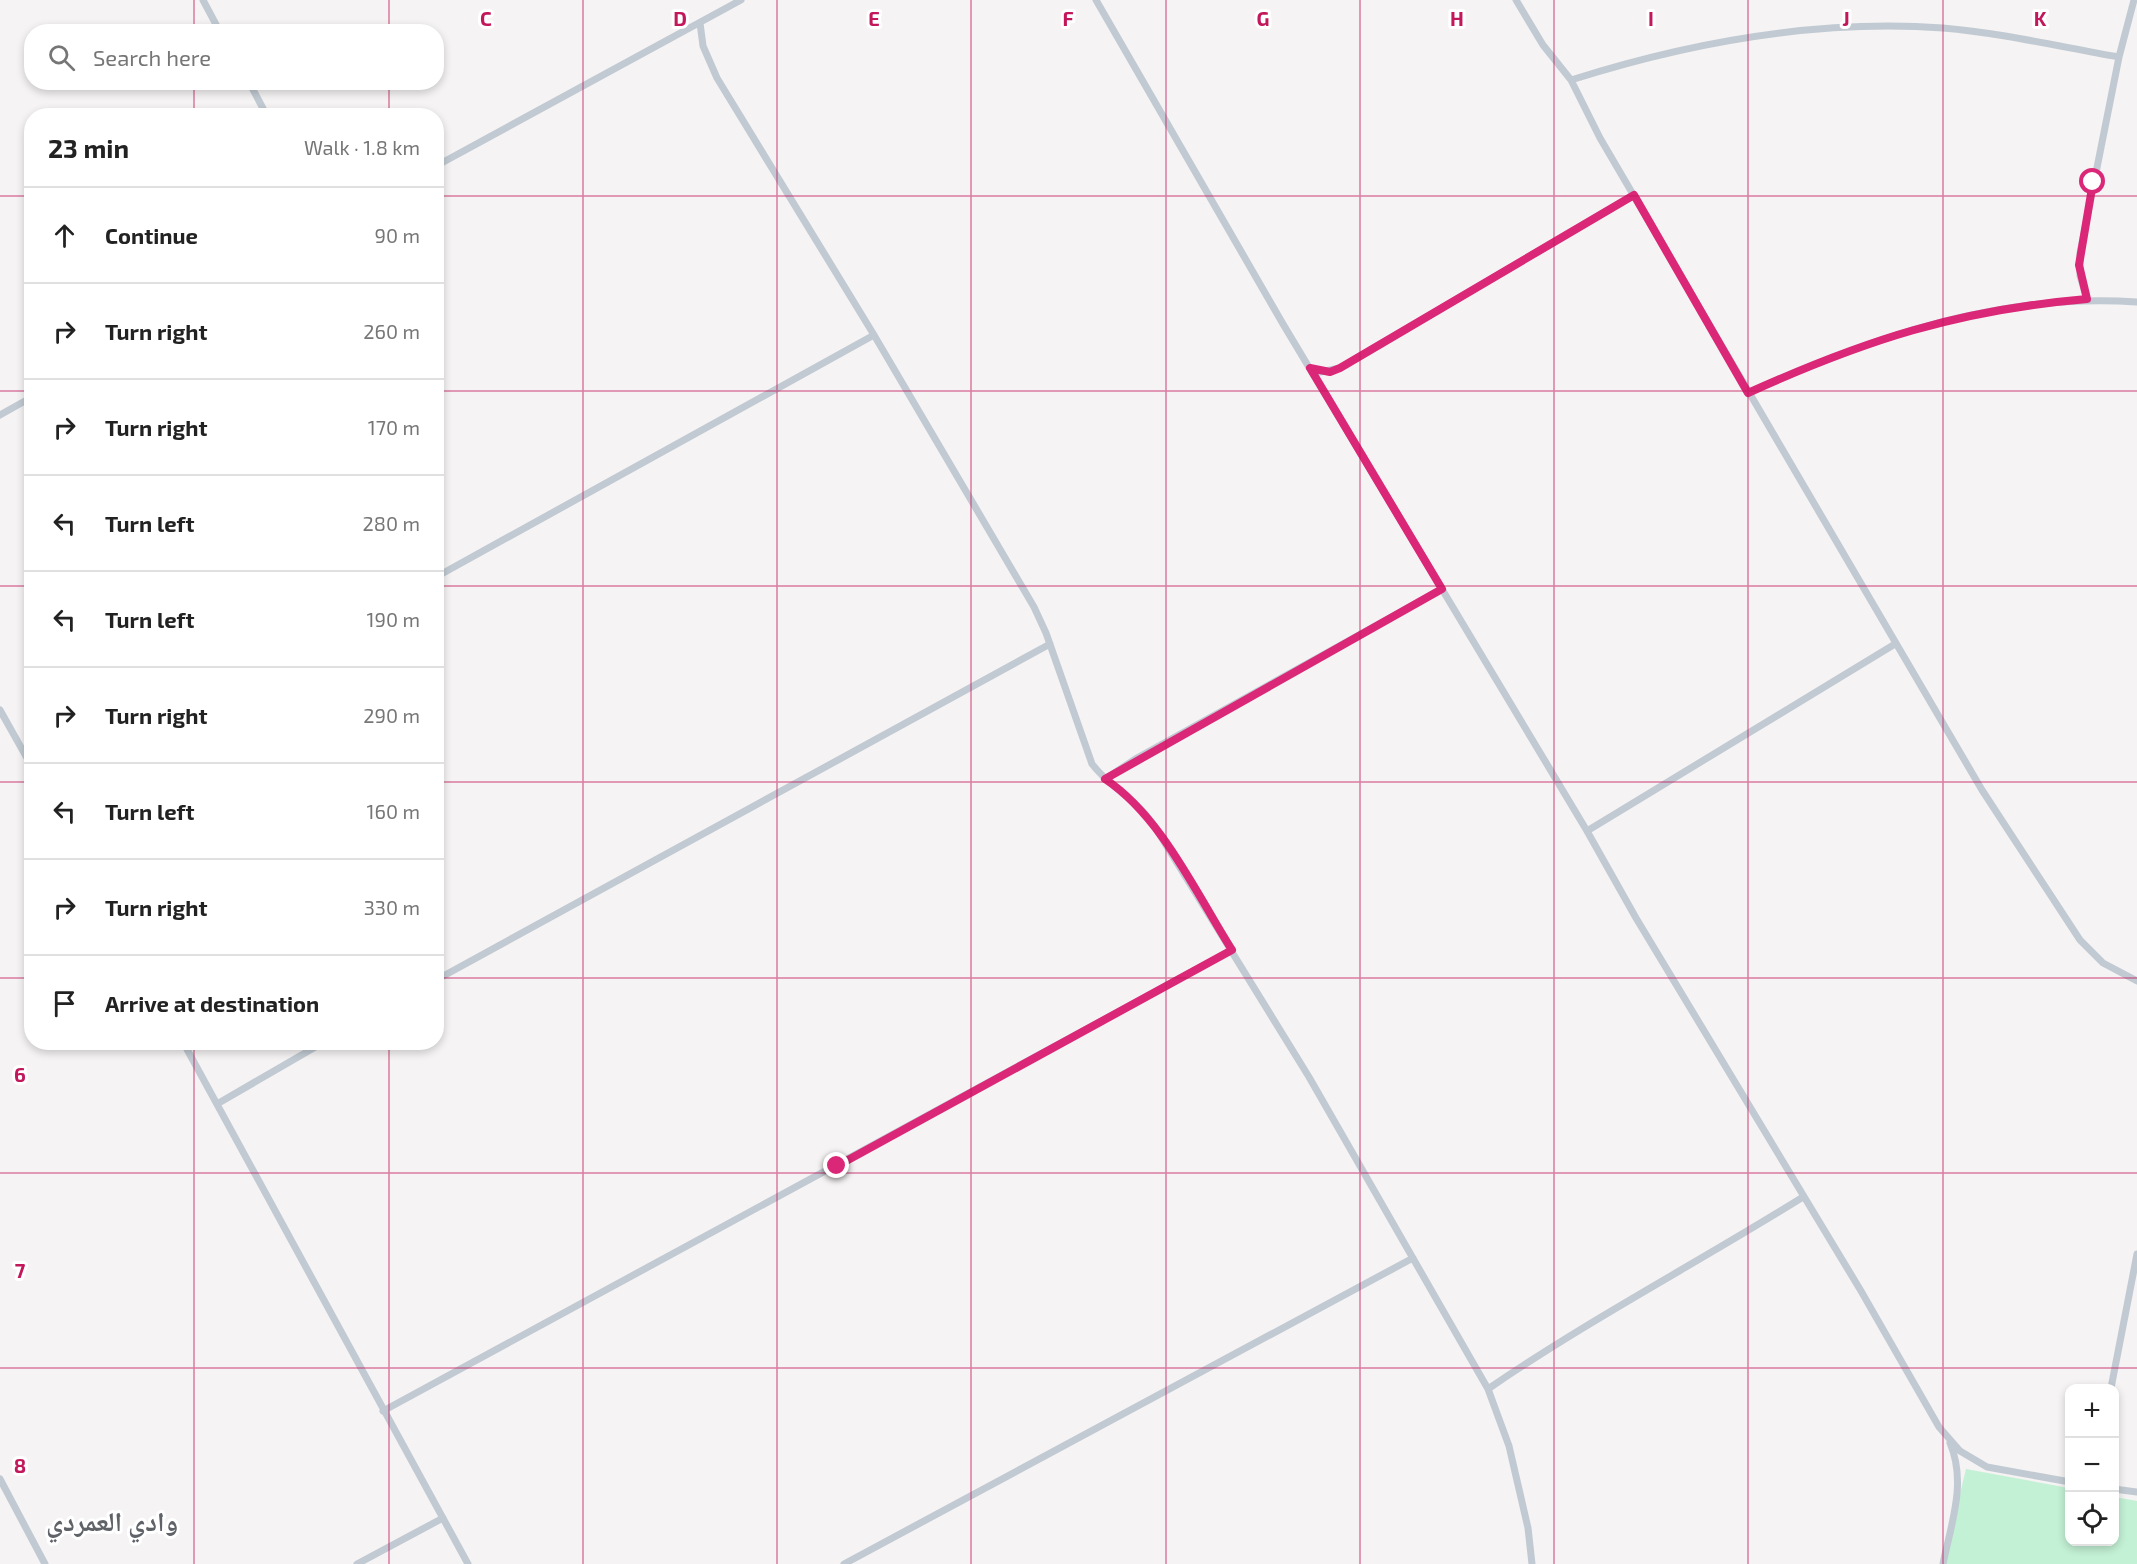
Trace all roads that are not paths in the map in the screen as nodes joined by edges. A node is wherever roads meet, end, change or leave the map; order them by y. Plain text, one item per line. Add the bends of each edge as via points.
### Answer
1 (203, 0) edge
2 (741, 0) edge
3 (1096, 0) edge
4 (1516, 0) edge
5 (2134, 0) edge
6 (700, 23) junction
7 (216, 24) edge
8 (2119, 57) junction
9 (1571, 80) junction
10 (253, 90) edge
11 (263, 108) edge
12 (444, 162) edge
13 (1634, 195) junction
14 (2087, 299) junction
15 (2137, 302) edge
16 (874, 334) junction
17 (1310, 368) junction
18 (1748, 393) junction
19 (24, 402) edge
20 (0, 415) edge
21 (444, 573) edge
22 (1442, 589) junction
23 (1050, 644) junction
24 (1895, 644) junction
25 (0, 710) edge
26 (24, 753) edge
27 (1105, 779) junction
28 (1587, 831) junction
29 (1232, 950) junction
30 (444, 976) edge
31 (2137, 981) edge
32 (187, 1050) edge
33 (310, 1050) edge
34 (217, 1104) junction
35 (1803, 1197) junction
36 (2137, 1254) edge
37 (1413, 1258) junction
38 (2112, 1384) edge
39 (1488, 1389) junction
40 (383, 1411) junction
41 (1949, 1440) junction
42 (0, 1479) edge
43 (2065, 1481) edge
44 (2119, 1490) edge
45 (2137, 1492) edge
46 (443, 1518) junction
47 (45, 1564) edge
48 (357, 1564) edge
49 (468, 1564) edge
50 (844, 1564) edge
51 (1532, 1564) edge
52 (1943, 1564) edge

1 - 7 street
2 - 6 street
3 - 17 street
4 - 9 street via 1530,27
5 - 8 street
6 - 12 street
6 - 16 street via 703,46 717,78
8 - 9 street via 1946,28 1857,27 1695,47
8 - 14 street via 2080,253 2080,276
9 - 13 street
10 - 11 street
13 - 17 street via 1340,368 1330,372
13 - 18 street
14 - 15 street
14 - 18 street via 1995,310 1905,331 1855,347
16 - 21 street
16 - 23 street via 1034,607
17 - 22 street
18 - 24 street
19 - 20 street
22 - 27 street
22 - 28 street
23 - 27 street via 1088,755
23 - 30 street
24 - 28 street
24 - 31 street via 1982,790 2080,940 2103,963
25 - 26 street
27 - 29 street via 1145,813
28 - 35 street
29 - 37 street
29 - 40 street
32 - 34 street
33 - 34 street
34 - 40 street
35 - 39 street via 1591,1322
35 - 41 street
36 - 38 street
37 - 39 street
37 - 50 street
39 - 51 street via 1509,1446
40 - 46 street
41 - 43 street via 1987,1467
41 - 52 street via 1959,1484
42 - 47 street
44 - 45 street
46 - 48 street
46 - 49 street

